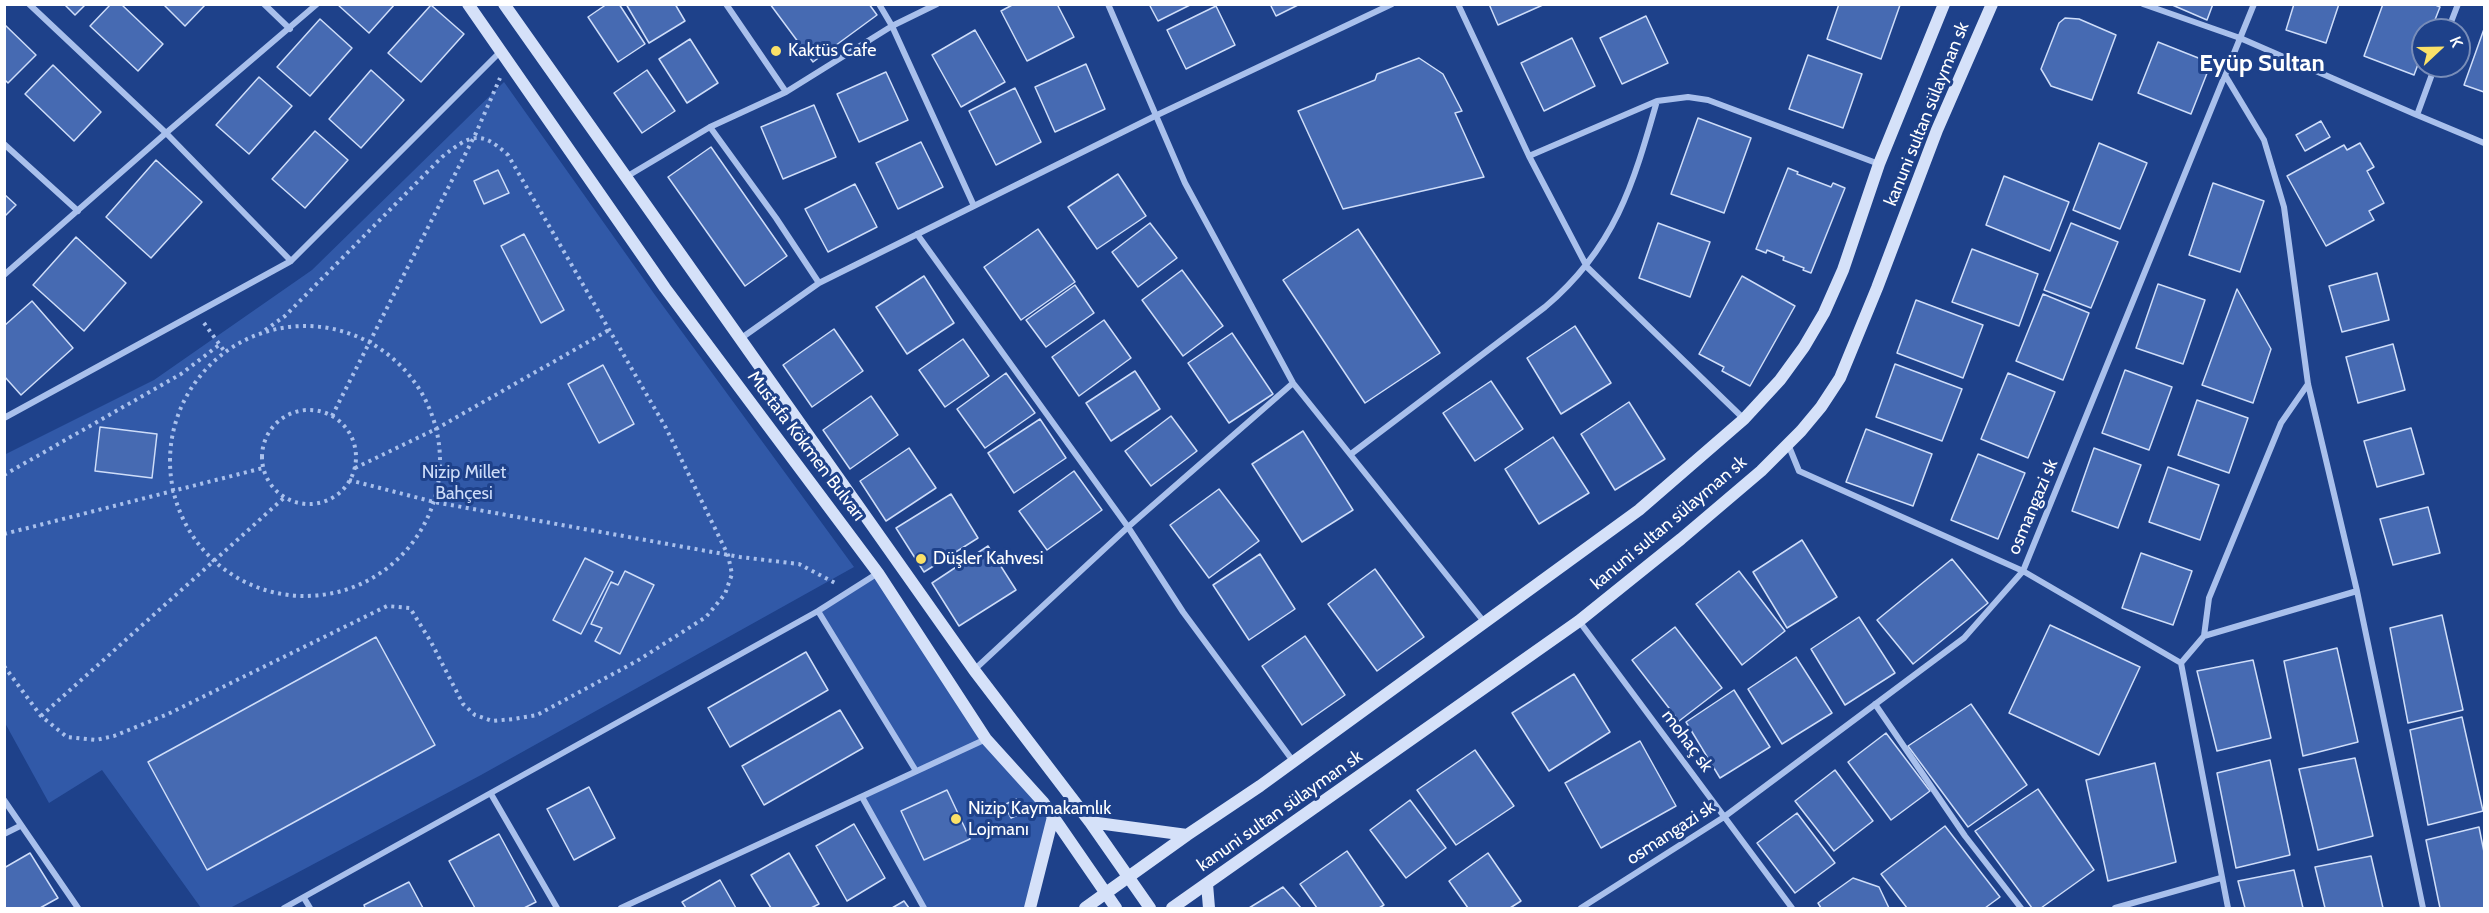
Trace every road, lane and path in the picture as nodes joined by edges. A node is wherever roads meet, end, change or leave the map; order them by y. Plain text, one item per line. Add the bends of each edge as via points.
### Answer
1 (30, 4) edge
2 (264, 4) edge
3 (317, 4) edge
4 (468, 4) edge
5 (504, 4) edge
6 (726, 4) edge
7 (879, 4) edge
8 (937, 4) edge
9 (1108, 4) edge
10 (1458, 4) edge
11 (1944, 4) edge
12 (1992, 4) edge
13 (2143, 4) edge
14 (2254, 4) edge
15 (1390, 5) edge
16 (892, 26) junction
17 (290, 30) junction
18 (2240, 38) junction
19 (505, 56) junction
20 (2225, 75) junction
21 (2431, 78) edge
22 (786, 92) junction
23 (1657, 101) junction
24 (2417, 115) junction
25 (1155, 116) junction
26 (710, 127) junction
27 (166, 133) junction
28 (473, 137) junction
29 (2484, 143) edge
30 (4, 144) edge
31 (1529, 156) junction
32 (1879, 164) junction
33 (626, 177) junction
34 (974, 206) junction
35 (78, 211) junction
36 (917, 234) junction
37 (291, 261) junction
38 (1587, 267) junction
39 (4, 275) edge
40 (819, 282) junction
41 (196, 313) junction
42 (609, 330) junction
43 (264, 332) junction
44 (740, 339) junction
45 (371, 343) junction
46 (219, 345) junction
47 (225, 352) junction
48 (1293, 383) junction
49 (2308, 384) junction
50 (332, 416) junction
51 (4, 418) edge
52 (1744, 419) junction
53 (436, 429) junction
54 (1788, 443) junction
55 (1351, 454) junction
56 (263, 468) junction
57 (354, 469) junction
58 (4, 475) edge
59 (350, 480) junction
60 (174, 492) junction
61 (285, 497) junction
62 (434, 502) junction
63 (1128, 527) junction
64 (4, 534) edge
65 (728, 555) junction
66 (215, 561) junction
67 (2023, 571) junction
68 (879, 573) junction
69 (850, 591) junction
70 (2357, 591) junction
71 (818, 611) junction
72 (1579, 621) junction
73 (1486, 623) junction
74 (2204, 636) junction
75 (2181, 663) junction
76 (4, 666) edge
77 (974, 670) junction
78 (1875, 704) junction
79 (41, 716) junction
80 (986, 739) junction
81 (1293, 761) junction
82 (916, 771) junction
83 (491, 794) junction
84 (862, 796) junction
85 (4, 800) edge
86 (1053, 817) junction
87 (1724, 817) junction
88 (1090, 822) junction
89 (20, 826) junction
90 (4, 834) edge
91 (1187, 835) junction
92 (1128, 876) junction
93 (2221, 878) junction
94 (1207, 884) junction
95 (1106, 895) junction
96 (304, 898) junction
97 (78, 909) edge
98 (284, 909) edge
99 (310, 909) edge
100 (557, 909) edge
101 (621, 909) edge
102 (924, 909) edge
103 (1030, 909) edge
104 (1084, 909) edge
105 (1116, 909) edge
106 (1150, 909) edge
107 (1172, 909) edge
108 (1209, 909) edge
109 (1581, 909) edge
110 (1792, 909) edge
111 (2021, 909) edge
112 (2115, 909) edge
113 (2228, 909) edge
114 (2423, 909) edge

1 - 27 street
2 - 17 street
3 - 17 street
4 - 19 main road, Mustafa Kökmen Bulvarı
5 - 33 main road, Mustafa Kökmen Bulvarı
6 - 22 street
7 - 16 street
8 - 16 street
9 - 25 street
10 - 31 street
11 - 32 main road
12 - 54 main road, kanuni sultan sülayman sk via 1937,130 1840,378 1821,407
13 - 18 street
14 - 18 street, osmangazi sk
15 - 25 street
16 - 22 street
16 - 34 street
17 - 27 street
18 - 20 street, osmangazi sk
18 - 24 street
19 - 28 path
19 - 37 street
19 - 68 main road, Mustafa Kökmen Bulvarı via 665,288
20 - 49 street via 2264,140 2284,207
20 - 67 street, osmangazi sk
21 - 24 street
22 - 26 street
23 - 31 street
23 - 32 street via 1688,97 1708,100
23 - 38 street via 1622,208
24 - 29 street
25 - 34 street
25 - 48 street via 1185,183
26 - 33 street
26 - 40 street
27 - 35 street
27 - 37 street
28 - 42 path via 493,141 508,155
28 - 43 path via 442,157
28 - 45 path
30 - 35 street
31 - 38 street
32 - 52 main road via 1824,313 1780,380
33 - 44 main road, Mustafa Kökmen Bulvarı
34 - 36 street
35 - 39 street
36 - 40 street
36 - 63 street
37 - 41 street
38 - 52 street
38 - 55 street via 1545,307
40 - 44 street
41 - 46 path
41 - 51 street
42 - 53 path
42 - 65 path via 666,428
43 - 45 path via 316,326 342,330
43 - 47 path
44 - 77 main road, Mustafa Kökmen Bulvarı
45 - 50 path
45 - 53 path via 407,372 422,393
46 - 47 path
46 - 58 path via 181,374
47 - 60 path via 201,375 176,420 170,472
48 - 55 street
48 - 63 street
49 - 70 street
49 - 74 street via 2281,423 2209,598
50 - 56 path via 303,410 275,423 263,444
50 - 57 path via 352,439
52 - 73 main road via 1639,510
53 - 57 path
53 - 62 path via 440,471
54 - 67 street via 1799,471
54 - 72 main road, kanuni sultan sülayman sk via 1699,524
55 - 73 street
56 - 60 path
56 - 61 path via 271,485
57 - 59 path
59 - 61 path via 332,498 321,502 302,503
59 - 62 path
60 - 64 path
60 - 66 path via 185,523
61 - 66 path
62 - 65 path
62 - 66 path via 411,545 393,564 371,580 346,590 319,596 266,591 241,580
63 - 77 street
63 - 81 street via 1183,612
65 - 69 path via 799,564
65 - 79 path via 732,574 725,594 706,617 637,661 537,715 492,722 476,715 463,704 410,609 396,605 114,736 96,740 67,737
66 - 79 path
67 - 75 street
67 - 78 street, osmangazi sk via 1964,638
68 - 69 street
68 - 80 main road, Mustafa Kökmen Bulvarı
69 - 71 street
70 - 74 street
70 - 114 street
71 - 82 street
71 - 83 street
72 - 87 street, mohaç sk
72 - 94 main road, kanuni sultan sülayman sk
73 - 81 main road
74 - 75 street
75 - 93 street
76 - 79 path
77 - 88 main road, Mustafa Kökmen Bulvarı
78 - 87 street, osmangazi sk
78 - 111 street via 1965,836
80 - 82 street
80 - 86 main road, Mustafa Kökmen Bulvarı
81 - 91 main road
82 - 84 street
83 - 96 street
83 - 100 street
84 - 101 street
84 - 102 street
85 - 89 street
86 - 95 main road, Mustafa Kökmen Bulvarı
86 - 103 main road
87 - 109 street, osmangazi sk
87 - 110 street, mohaç sk
88 - 91 main road
88 - 92 main road, Mustafa Kökmen Bulvarı
89 - 90 street
89 - 97 street
91 - 92 main road
92 - 95 main road
92 - 106 main road, Mustafa Kökmen Bulvarı
93 - 112 street
93 - 113 street
94 - 107 main road, kanuni sultan sülayman sk
94 - 108 main road
95 - 104 main road
95 - 105 main road, Mustafa Kökmen Bulvarı
96 - 98 street
96 - 99 street

